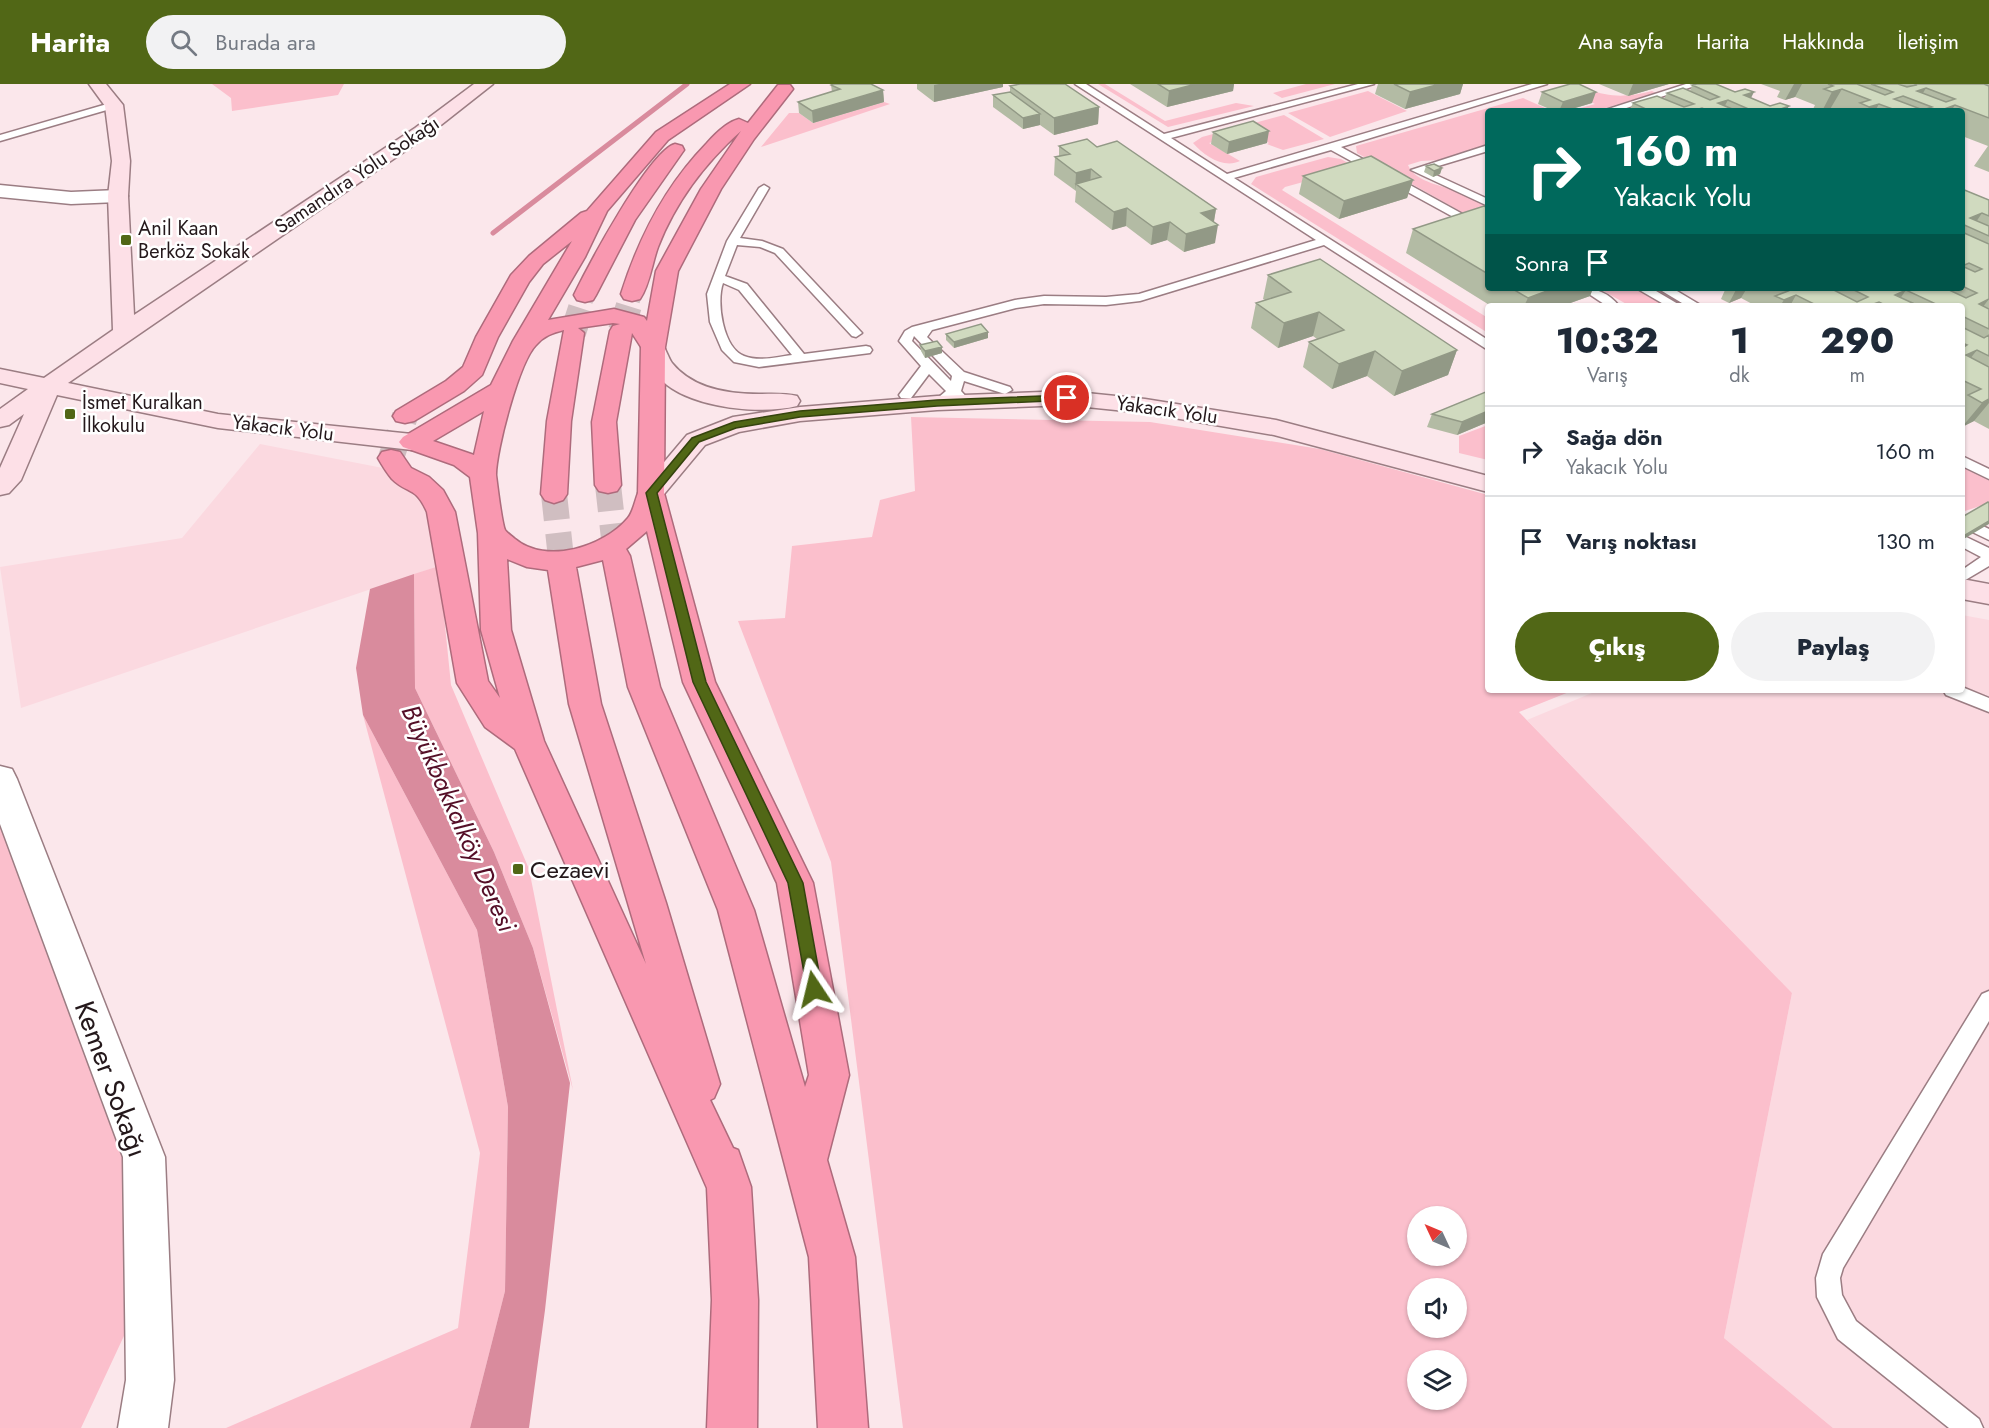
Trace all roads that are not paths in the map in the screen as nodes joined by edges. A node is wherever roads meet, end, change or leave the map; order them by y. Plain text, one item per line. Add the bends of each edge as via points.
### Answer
1 (97, 84) edge
2 (485, 84) edge
3 (742, 84) edge
4 (1080, 84) edge
5 (1369, 84) edge
6 (1542, 84) edge
7 (787, 86) edge
8 (1700, 87) edge
9 (114, 105) junction
10 (1619, 108) edge
11 (1645, 108) edge
12 (1164, 137) junction
13 (0, 138) edge
14 (1332, 146) junction
15 (1485, 149) edge
16 (1485, 159) edge
17 (1227, 177) junction
18 (764, 188) dead end
19 (0, 190) edge
20 (1485, 193) edge
21 (118, 196) junction
22 (1485, 202) edge
23 (598, 208) junction
24 (1485, 231) edge
25 (733, 241) junction
26 (1326, 241) junction
27 (719, 279) junction
28 (1592, 291) edge
29 (1648, 291) edge
30 (1668, 291) edge
31 (632, 294) tunnel mouth
32 (585, 295) tunnel mouth
33 (1611, 303) edge
34 (1670, 303) edge
35 (1690, 303) edge
36 (928, 326) junction
37 (621, 331) tunnel mouth
38 (124, 332) junction
39 (573, 333) tunnel mouth
40 (855, 333) dead end
41 (524, 343) junction
42 (1485, 344) edge
43 (653, 347) junction
44 (866, 350) dead end
45 (801, 358) junction
46 (928, 366) junction
47 (0, 376) edge
48 (50, 386) junction
49 (501, 388) junction
50 (953, 393) junction
51 (906, 395) junction
52 (405, 416) tunnel mouth
53 (0, 420) edge
54 (401, 450) junction
55 (1965, 450) edge
56 (1965, 462) edge
57 (1989, 463) edge
58 (1485, 468) edge
59 (483, 474) junction
60 (1989, 475) edge
61 (1485, 483) edge
62 (608, 485) tunnel mouth
63 (3, 489) edge
64 (651, 493) junction
65 (554, 494) tunnel mouth
66 (1965, 523) edge
67 (492, 532) junction
68 (1989, 535) edge
69 (1965, 542) edge
70 (616, 556) tunnel mouth
71 (1989, 557) edge
72 (562, 567) tunnel mouth
73 (1965, 575) edge
74 (1965, 590) edge
75 (1989, 594) edge
76 (1965, 610) edge
77 (1989, 614) edge
78 (1959, 693) edge
79 (1989, 705) edge
80 (528, 741) junction
81 (0, 779) edge
82 (1989, 1001) edge
83 (805, 1161) junction
84 (729, 1187) junction
85 (143, 1428) edge
86 (732, 1428) edge
87 (843, 1428) edge
88 (1970, 1428) edge

1 - 9 main road
2 - 38 main road, Samandıra Yolu Sokağı via 421,132
3 - 23 highway via 662,136
3 - 32 highway via 673,152 626,217
4 - 12 lane
5 - 12 lane
6 - 14 lane
7 - 31 highway via 724,135 689,174 664,210 641,260
7 - 43 highway via 711,189 667,270
8 - 10 lane
8 - 11 lane
9 - 13 lane
9 - 21 main road via 121,160
12 - 17 lane
14 - 17 lane
14 - 24 lane
15 - 22 lane via 1416,170
16 - 20 lane via 1449,173
17 - 26 lane
18 - 25 lane
19 - 21 street via 72,198
21 - 38 main road
23 - 41 highway
23 - 52 highway via 536,260 519,280 487,337 474,370
25 - 27 lane
25 - 40 lane via 762,244 779,251
26 - 36 lane via 1133,299 1031,301
26 - 42 lane
27 - 45 lane via 743,287
27 - 45 lane via 713,294 716,322 731,354 752,363
28 - 33 lane
29 - 34 lane
30 - 35 lane
36 - 46 lane via 909,334 905,340
36 - 50 lane via 920,337
37 - 62 highway via 604,422
38 - 48 main road, Samandıra Yolu Sokağı
39 - 65 highway via 559,421
41 - 43 highway via 540,328 614,316 636,322
41 - 49 highway
43 - 51 main road, Yakacık Yolu via 663,367 682,385 711,397 778,401
43 - 64 highway
44 - 45 lane
46 - 50 lane
46 - 51 lane
47 - 48 main road, Yakacık Yolu
48 - 53 main road, Samandıra Yolu Sokağı
48 - 54 main road, Yakacık Yolu via 218,420
48 - 63 main road
49 - 54 highway
49 - 59 highway
50 - 51 main road, Yakacık Yolu
50 - 58 main road, Yakacık Yolu via 1120,390 1197,399
50 - 61 main road, Yakacık Yolu via 1067,398 1174,410 1276,428
50 - 64 main road, Yakacık Yolu via 734,425 696,440
54 - 59 highway via 463,459
54 - 80 highway via 402,474 434,496 441,512 473,683 496,718
55 - 57 lane
56 - 60 lane
59 - 67 highway
64 - 67 highway via 641,521 627,537 586,556 544,561 513,551
64 - 83 highway via 699,682 795,883 829,1075
66 - 68 lane
67 - 80 highway via 496,630
69 - 71 lane
70 - 83 highway via 644,687 736,910
71 - 73 lane
72 - 84 highway via 585,704 648,903
74 - 75 main road
76 - 77 main road
78 - 79 lane
80 - 84 highway
81 - 85 street, Kemer Sokağı via 144,1157 150,1380
82 - 88 lane via 1832,1263 1828,1278 1830,1297 1847,1330
83 - 87 highway via 832,1257
84 - 86 highway via 735,1300

